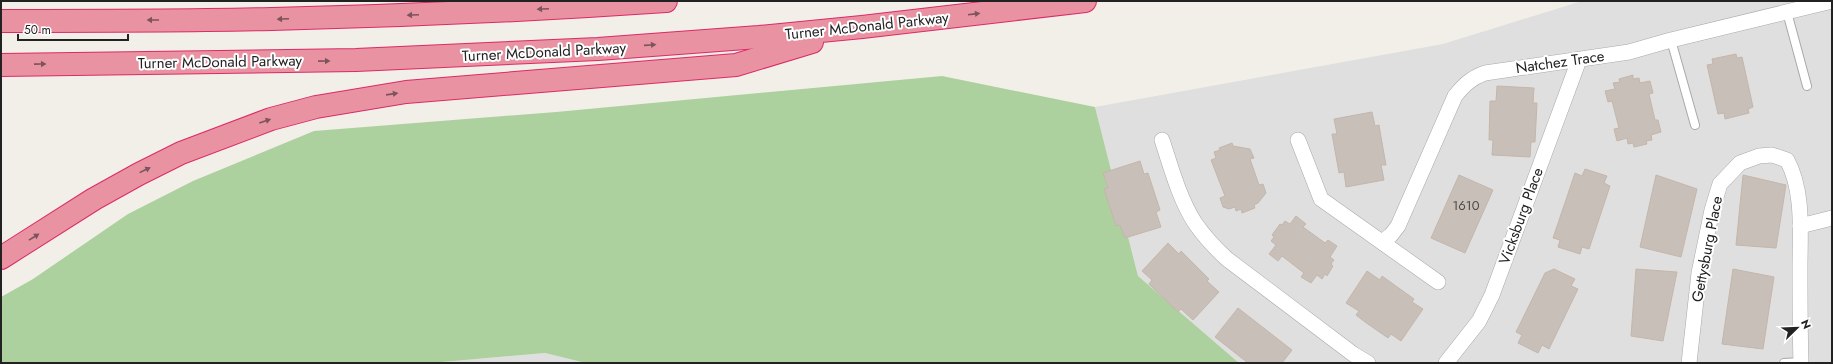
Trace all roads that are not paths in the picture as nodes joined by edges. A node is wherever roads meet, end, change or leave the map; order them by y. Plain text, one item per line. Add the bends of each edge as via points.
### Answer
1 (666, 1) edge
2 (1085, 1) edge
3 (1832, 1) edge
4 (1787, 12) junction
5 (1, 21) edge
6 (862, 27) junction
7 (1671, 40) junction
8 (1579, 60) junction
9 (1, 65) edge
10 (1807, 86) dead end
11 (1695, 125) dead end
12 (1162, 140) dead end
13 (1298, 140) dead end
14 (1832, 218) edge
15 (1800, 226) junction
16 (1382, 242) junction
17 (1, 258) edge
18 (1438, 282) dead end
19 (1801, 362) edge
20 (1368, 363) edge
21 (1446, 363) edge
22 (1689, 363) edge
23 (1784, 363) edge

1 -> 5 highway via 444,14 262,20
6 -> 2 highway, Turner McDonald Parkway
3 - 4 street, Natchez Trace
4 - 7 street, Natchez Trace
4 - 10 lane
9 -> 6 highway, Turner McDonald Parkway via 439,57 679,43
17 -> 6 highway via 138,174 181,153 271,119 336,103 406,92 736,65
7 - 8 street, Natchez Trace via 1629,52
7 - 11 lane
8 - 16 street, Natchez Trace via 1485,73 1465,83 1455,96 1398,226 1392,235
8 - 21 street, Vicksburg Place via 1492,295 1478,320
12 - 20 street via 1184,204 1208,241 1227,259
13 - 16 street via 1321,199
14 - 15 street
15 - 19 street, Gettysburg Place
15 - 22 street, Gettysburg Place via 1794,172 1787,160 1772,155 1759,156 1740,164 1720,184 1699,273
16 - 18 street
19 - 23 lane

